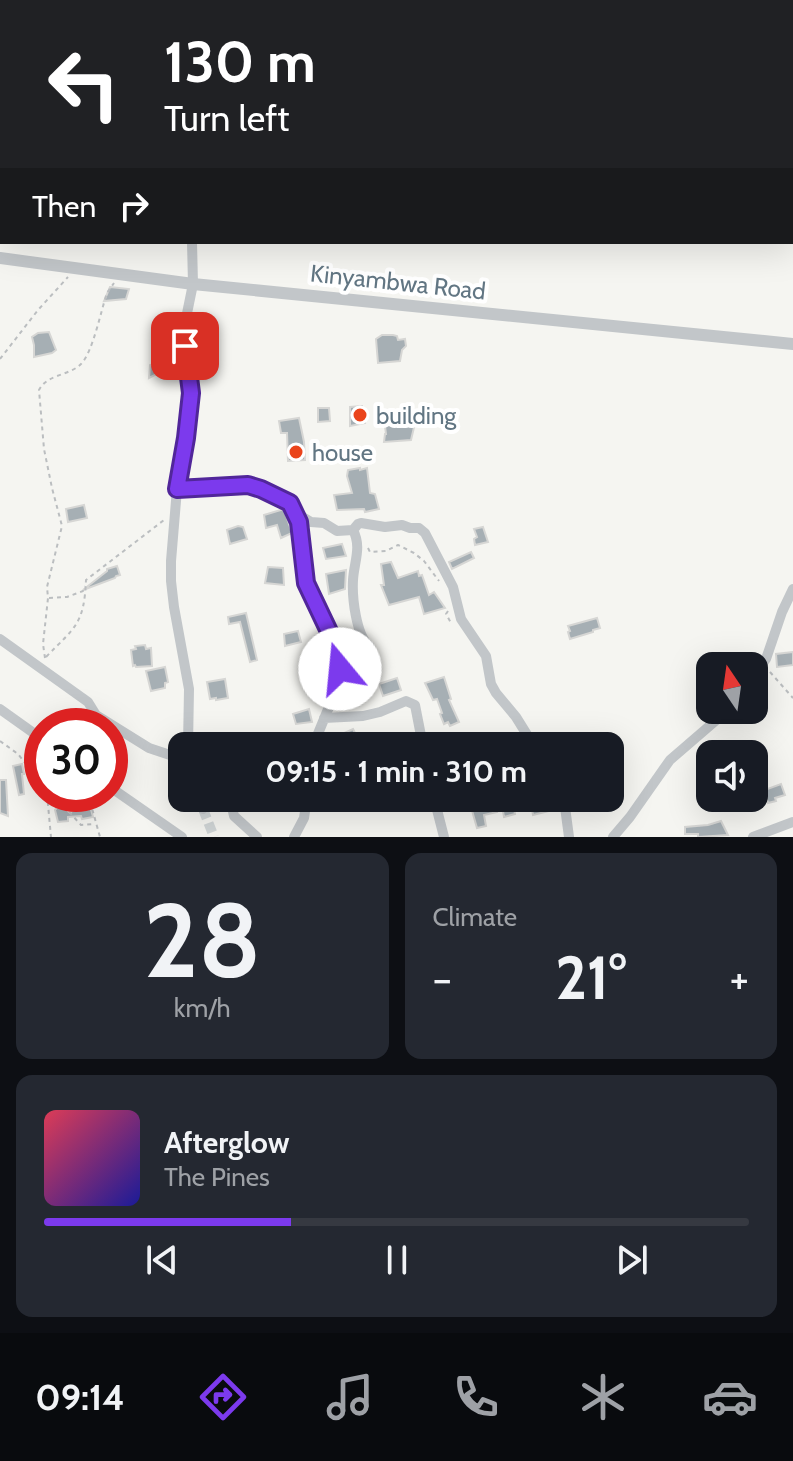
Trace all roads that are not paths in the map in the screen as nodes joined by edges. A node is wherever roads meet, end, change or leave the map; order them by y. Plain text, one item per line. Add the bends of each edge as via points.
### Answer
1 (192, 244) edge
2 (0, 258) edge
3 (193, 284) junction
4 (793, 344) edge
5 (177, 489) junction
6 (296, 513) junction
7 (356, 534) junction
8 (793, 589) edge
9 (0, 639) edge
10 (767, 652) edge
11 (340, 664) junction
12 (0, 709) edge
13 (324, 718) junction
14 (712, 724) edge
15 (24, 726) edge
16 (188, 732) edge
17 (318, 732) edge
18 (420, 732) edge
19 (525, 732) edge
20 (168, 754) edge
21 (128, 800) edge
22 (233, 812) edge
23 (305, 812) edge
24 (438, 812) edge
25 (565, 812) edge
26 (793, 822) edge
27 (182, 837) edge
28 (257, 837) edge
29 (294, 837) edge
30 (444, 837) edge
31 (569, 837) edge
32 (613, 837) edge
33 (753, 837) edge

1 - 3 street
2 - 3 street, Kinyambwa Road
3 - 4 street, Kinyambwa Road
3 - 5 street via 184,328 191,393
5 - 6 street via 248,485 290,503
5 - 16 street via 171,581 189,689
6 - 7 street
6 - 11 street via 306,583
7 - 11 street via 354,600 362,640 369,646 349,648
7 - 19 street via 361,523 402,525 425,533 453,587 464,624 486,656 491,684
8 - 10 street
9 - 20 street via 88,702 96,715
11 - 13 street
12 - 15 street
13 - 17 street
13 - 18 street via 363,716 406,701 415,705
14 - 32 street via 670,760
21 - 27 street
22 - 28 street
23 - 29 street
24 - 30 street
25 - 31 street
26 - 33 street

